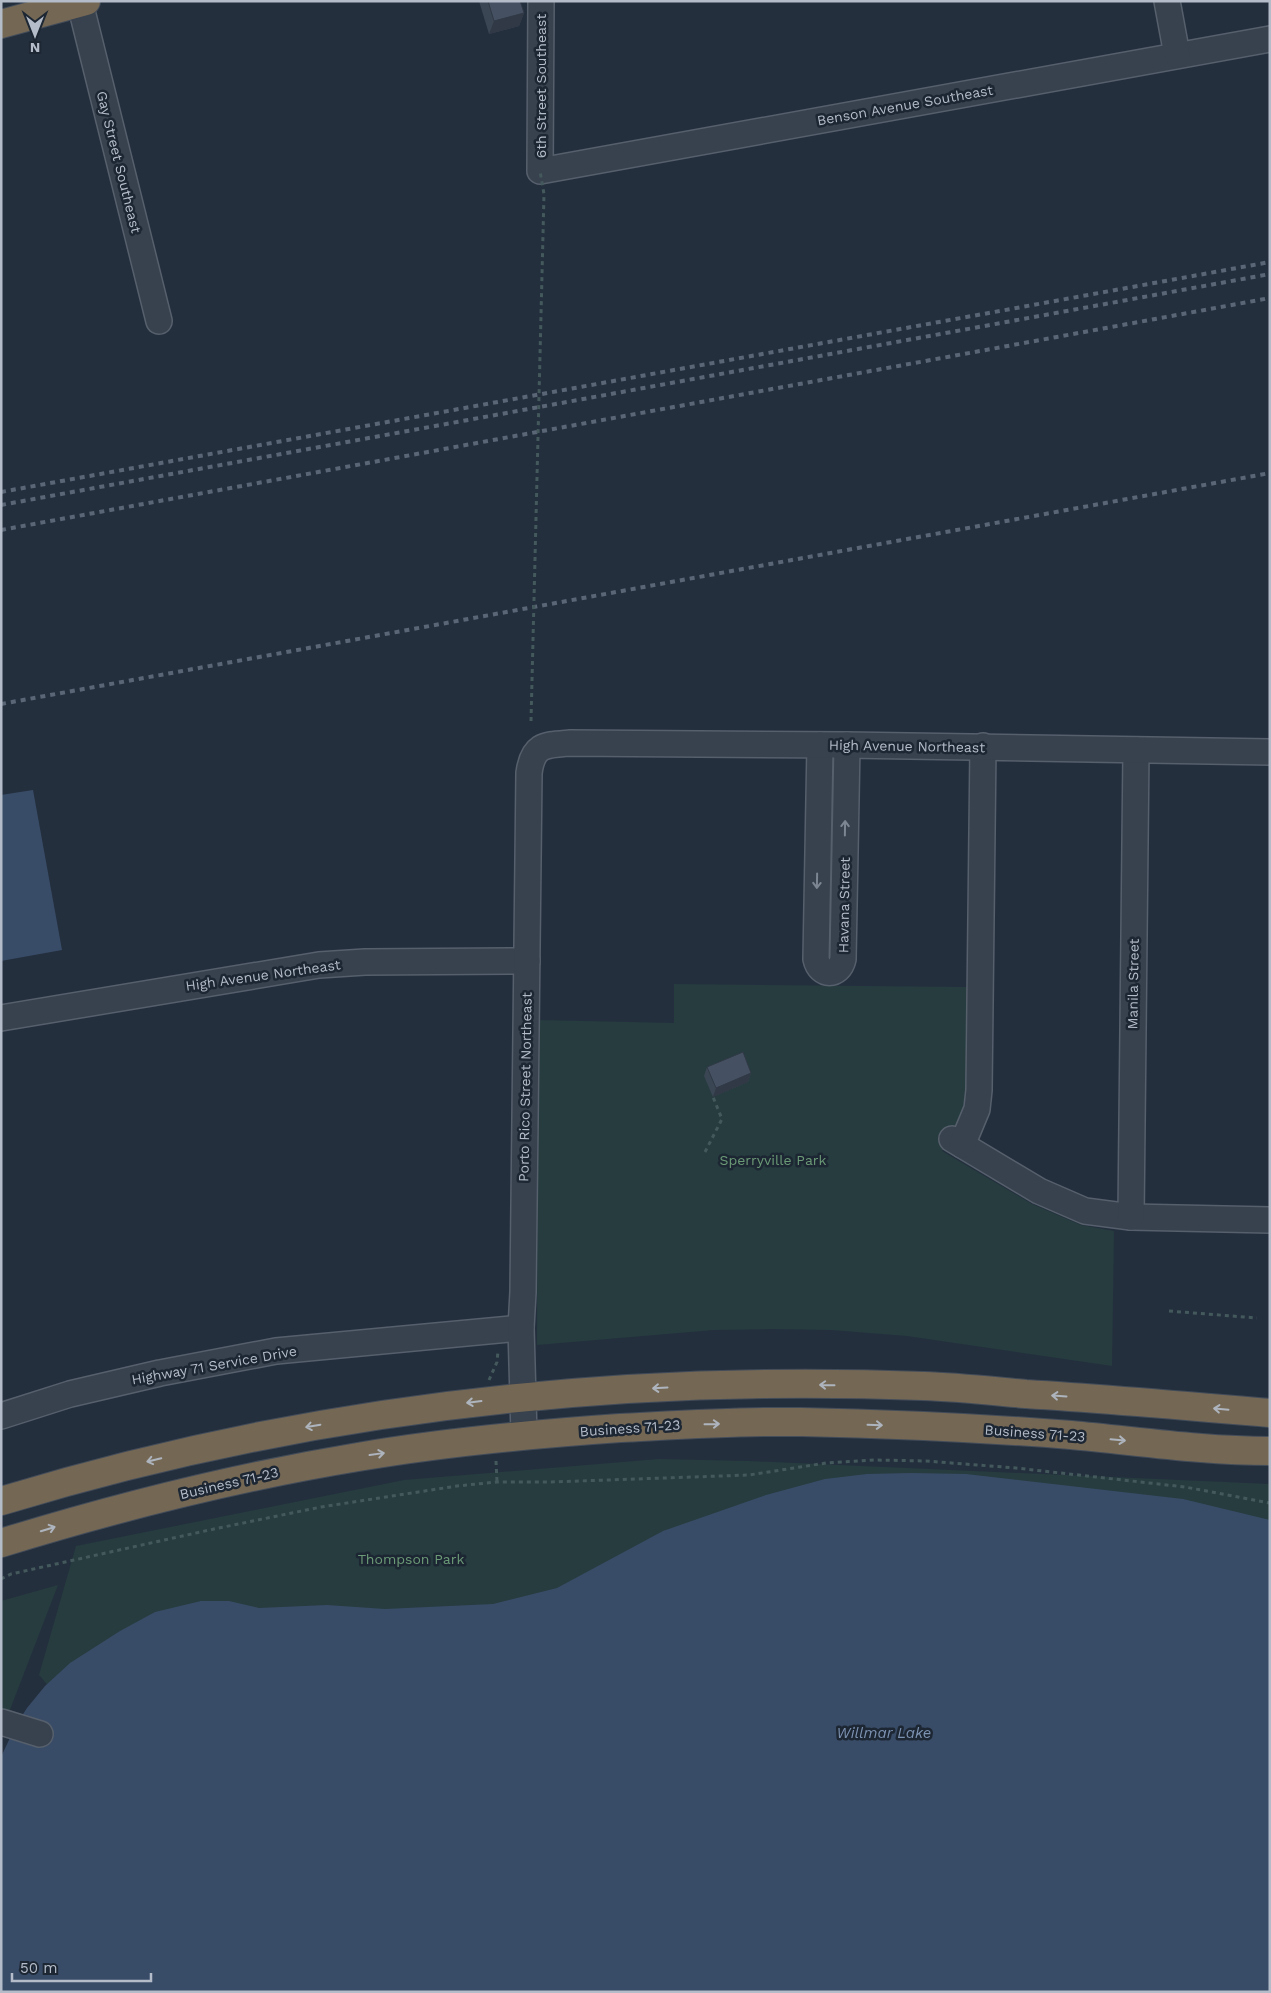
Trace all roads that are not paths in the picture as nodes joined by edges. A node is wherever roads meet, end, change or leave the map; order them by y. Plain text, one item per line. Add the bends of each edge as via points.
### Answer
1 (541, 1) edge
2 (1167, 1) edge
3 (83, 2) edge
4 (1, 24) edge
5 (1270, 39) edge
6 (1177, 55) junction
7 (540, 171) joint
8 (159, 322) dead end
9 (846, 744) junction
10 (545, 745) joint
11 (820, 745) junction
12 (983, 746) junction
13 (1136, 750) junction
14 (1270, 752) edge
15 (527, 961) junction
16 (1, 1018) edge
17 (1131, 1217) junction
18 (1270, 1220) edge
19 (521, 1328) junction
20 (522, 1396) junction
21 (1270, 1413) edge
22 (1, 1416) edge
23 (524, 1435) junction
24 (1270, 1451) edge
25 (1, 1501) edge
26 (1, 1543) edge
27 (1, 1722) edge
28 (40, 1734) dead end

1 - 7 street, 6th Street Southeast
2 - 6 street
3 - 4 highway
3 - 8 street, Gay Street Southeast
5 - 6 street, Benson Avenue Southeast
6 - 7 street, Benson Avenue Southeast
9 - 11 street, High Avenue Northeast
11 -> 9 street, Havana Street via 816,959 817,966 828,973 841,967 843,959
9 - 12 street, High Avenue Northeast
10 - 11 street, High Avenue Northeast
10 - 15 street, Porto Rico Street Northeast via 532,758 529,773
12 - 13 street, High Avenue Northeast
12 - 17 street via 979,1090 977,1110 957,1142 1064,1203 1097,1213
13 - 14 street, High Avenue Northeast
13 - 17 street, Manila Street
15 - 16 street, High Avenue Northeast via 319,964
15 - 19 street, Porto Rico Street Northeast
17 - 18 street
19 - 20 street, Porto Rico Street Northeast
19 - 22 street, Highway 71 Service Drive via 276,1351 70,1394
21 -> 20 highway via 914,1386 703,1386
20 - 23 street, Porto Rico Street Northeast
20 -> 25 highway via 402,1411 215,1445 69,1480
23 -> 24 highway, Business 71-23 via 688,1424 798,1422 1069,1435
26 -> 23 highway, Business 71-23 via 79,1519 287,1470 370,1455
27 - 28 street

